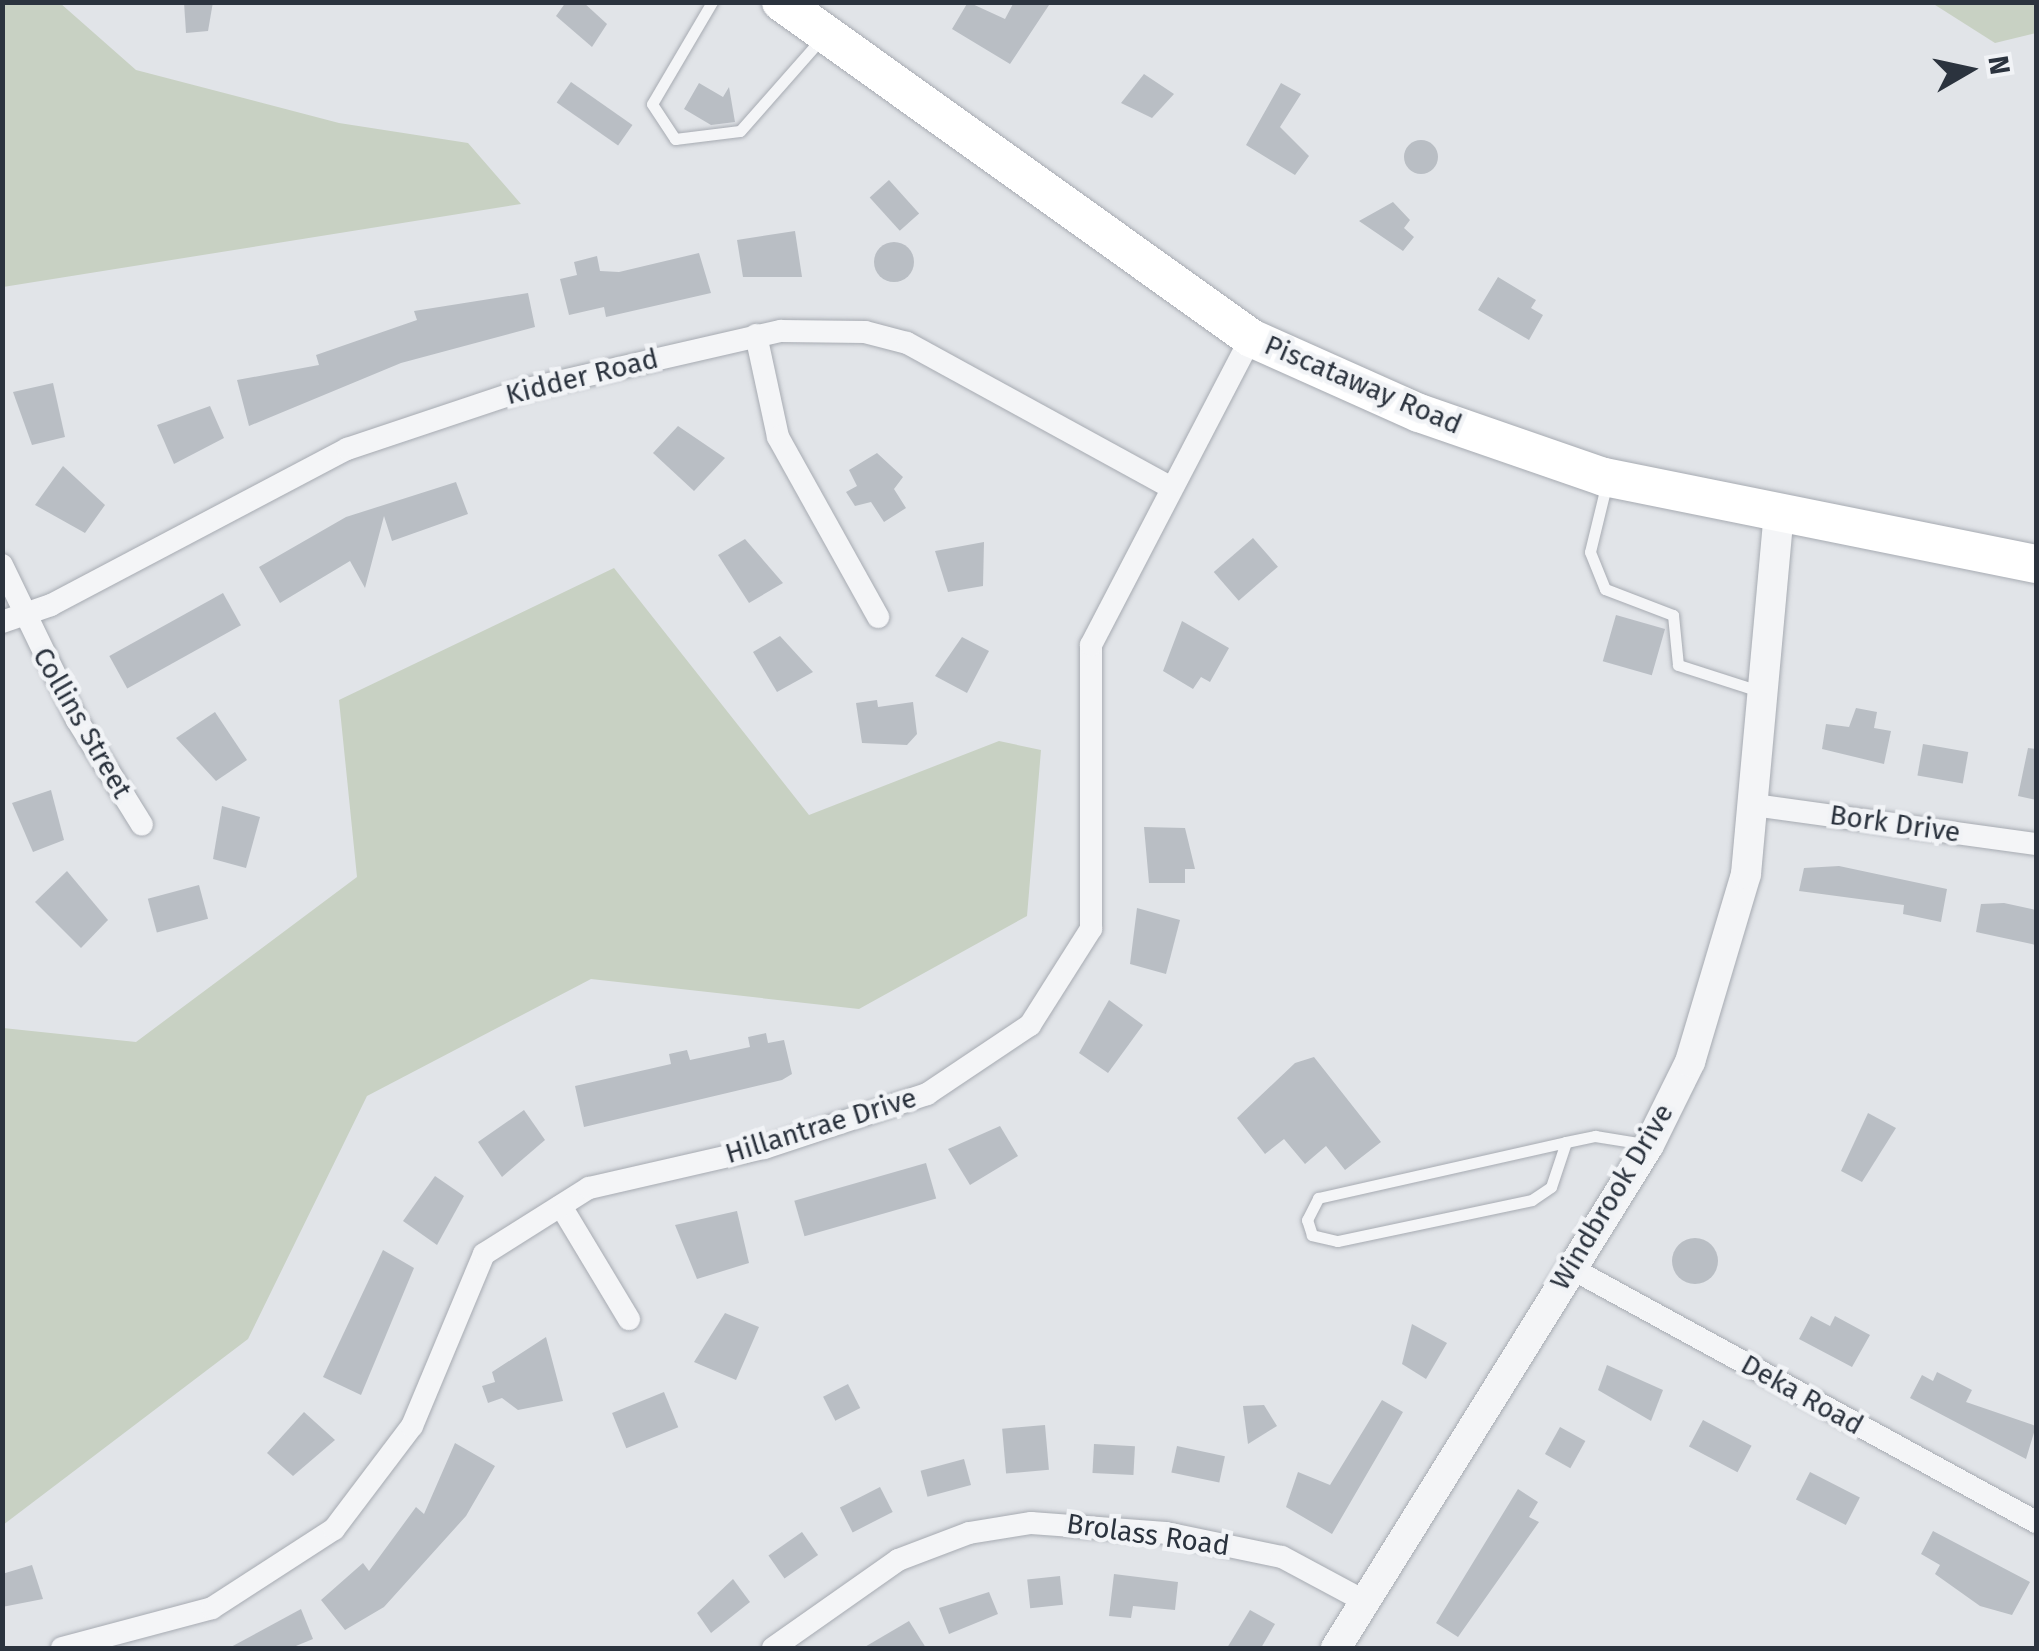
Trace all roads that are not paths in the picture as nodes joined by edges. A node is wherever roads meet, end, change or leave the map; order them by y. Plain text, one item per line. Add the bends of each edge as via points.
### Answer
1 (712, 2) edge
2 (781, 2) edge
3 (828, 33) junction
4 (756, 335) junction
5 (1251, 338) junction
6 (1608, 478) junction
7 (1170, 487) junction
8 (1778, 518) junction
9 (2, 564) edge
10 (2036, 564) edge
11 (878, 617) dead end
12 (12, 619) edge
13 (1756, 690) junction
14 (1754, 804) junction
15 (142, 824) dead end
16 (2036, 844) edge
17 (1566, 1142) junction
18 (1649, 1145) junction
19 (561, 1206) junction
20 (1569, 1267) junction
21 (629, 1320) dead end
22 (2036, 1522) edge
23 (1364, 1601) junction
24 (62, 1648) edge
25 (773, 1648) edge
26 (1336, 1648) edge

1 - 3 lane via 652,104 675,139 740,131
2 - 3 main road, Piscataway Road
3 - 5 main road, Piscataway Road
4 - 7 street, Kidder Road via 832,329 907,343
4 - 11 street via 778,437
4 - 12 street, Kidder Road via 550,383 347,449
5 - 6 main road, Piscataway Road via 1418,413
5 - 7 street, Hillantrae Drive
6 - 8 main road, Piscataway Road
6 - 13 lane via 1590,552 1604,590 1673,615 1678,665
7 - 19 street, Hillantrae Drive via 1091,645 1091,929 1030,1025 927,1094 764,1148 590,1188
8 - 10 main road, Piscataway Road
8 - 13 street, Windbrook Drive
9 - 12 street, Collins Street
12 - 15 street, Collins Street
13 - 14 street, Windbrook Drive
14 - 16 street, Bork Drive
14 - 18 street, Windbrook Drive via 1728,954
17 - 17 lane via 1318,1198 1307,1220 1312,1235 1337,1241 1532,1200 1550,1187
17 - 18 lane via 1595,1136
18 - 20 street, Windbrook Drive
19 - 21 street
19 - 24 street, Hillantrae Drive via 484,1254 412,1426 334,1528 212,1608
20 - 22 street, Deka Road
20 - 23 street, Windbrook Drive
23 - 25 street, Brolass Road via 1282,1557 1166,1532 1031,1524 968,1533 898,1560
23 - 26 street, Windbrook Drive

